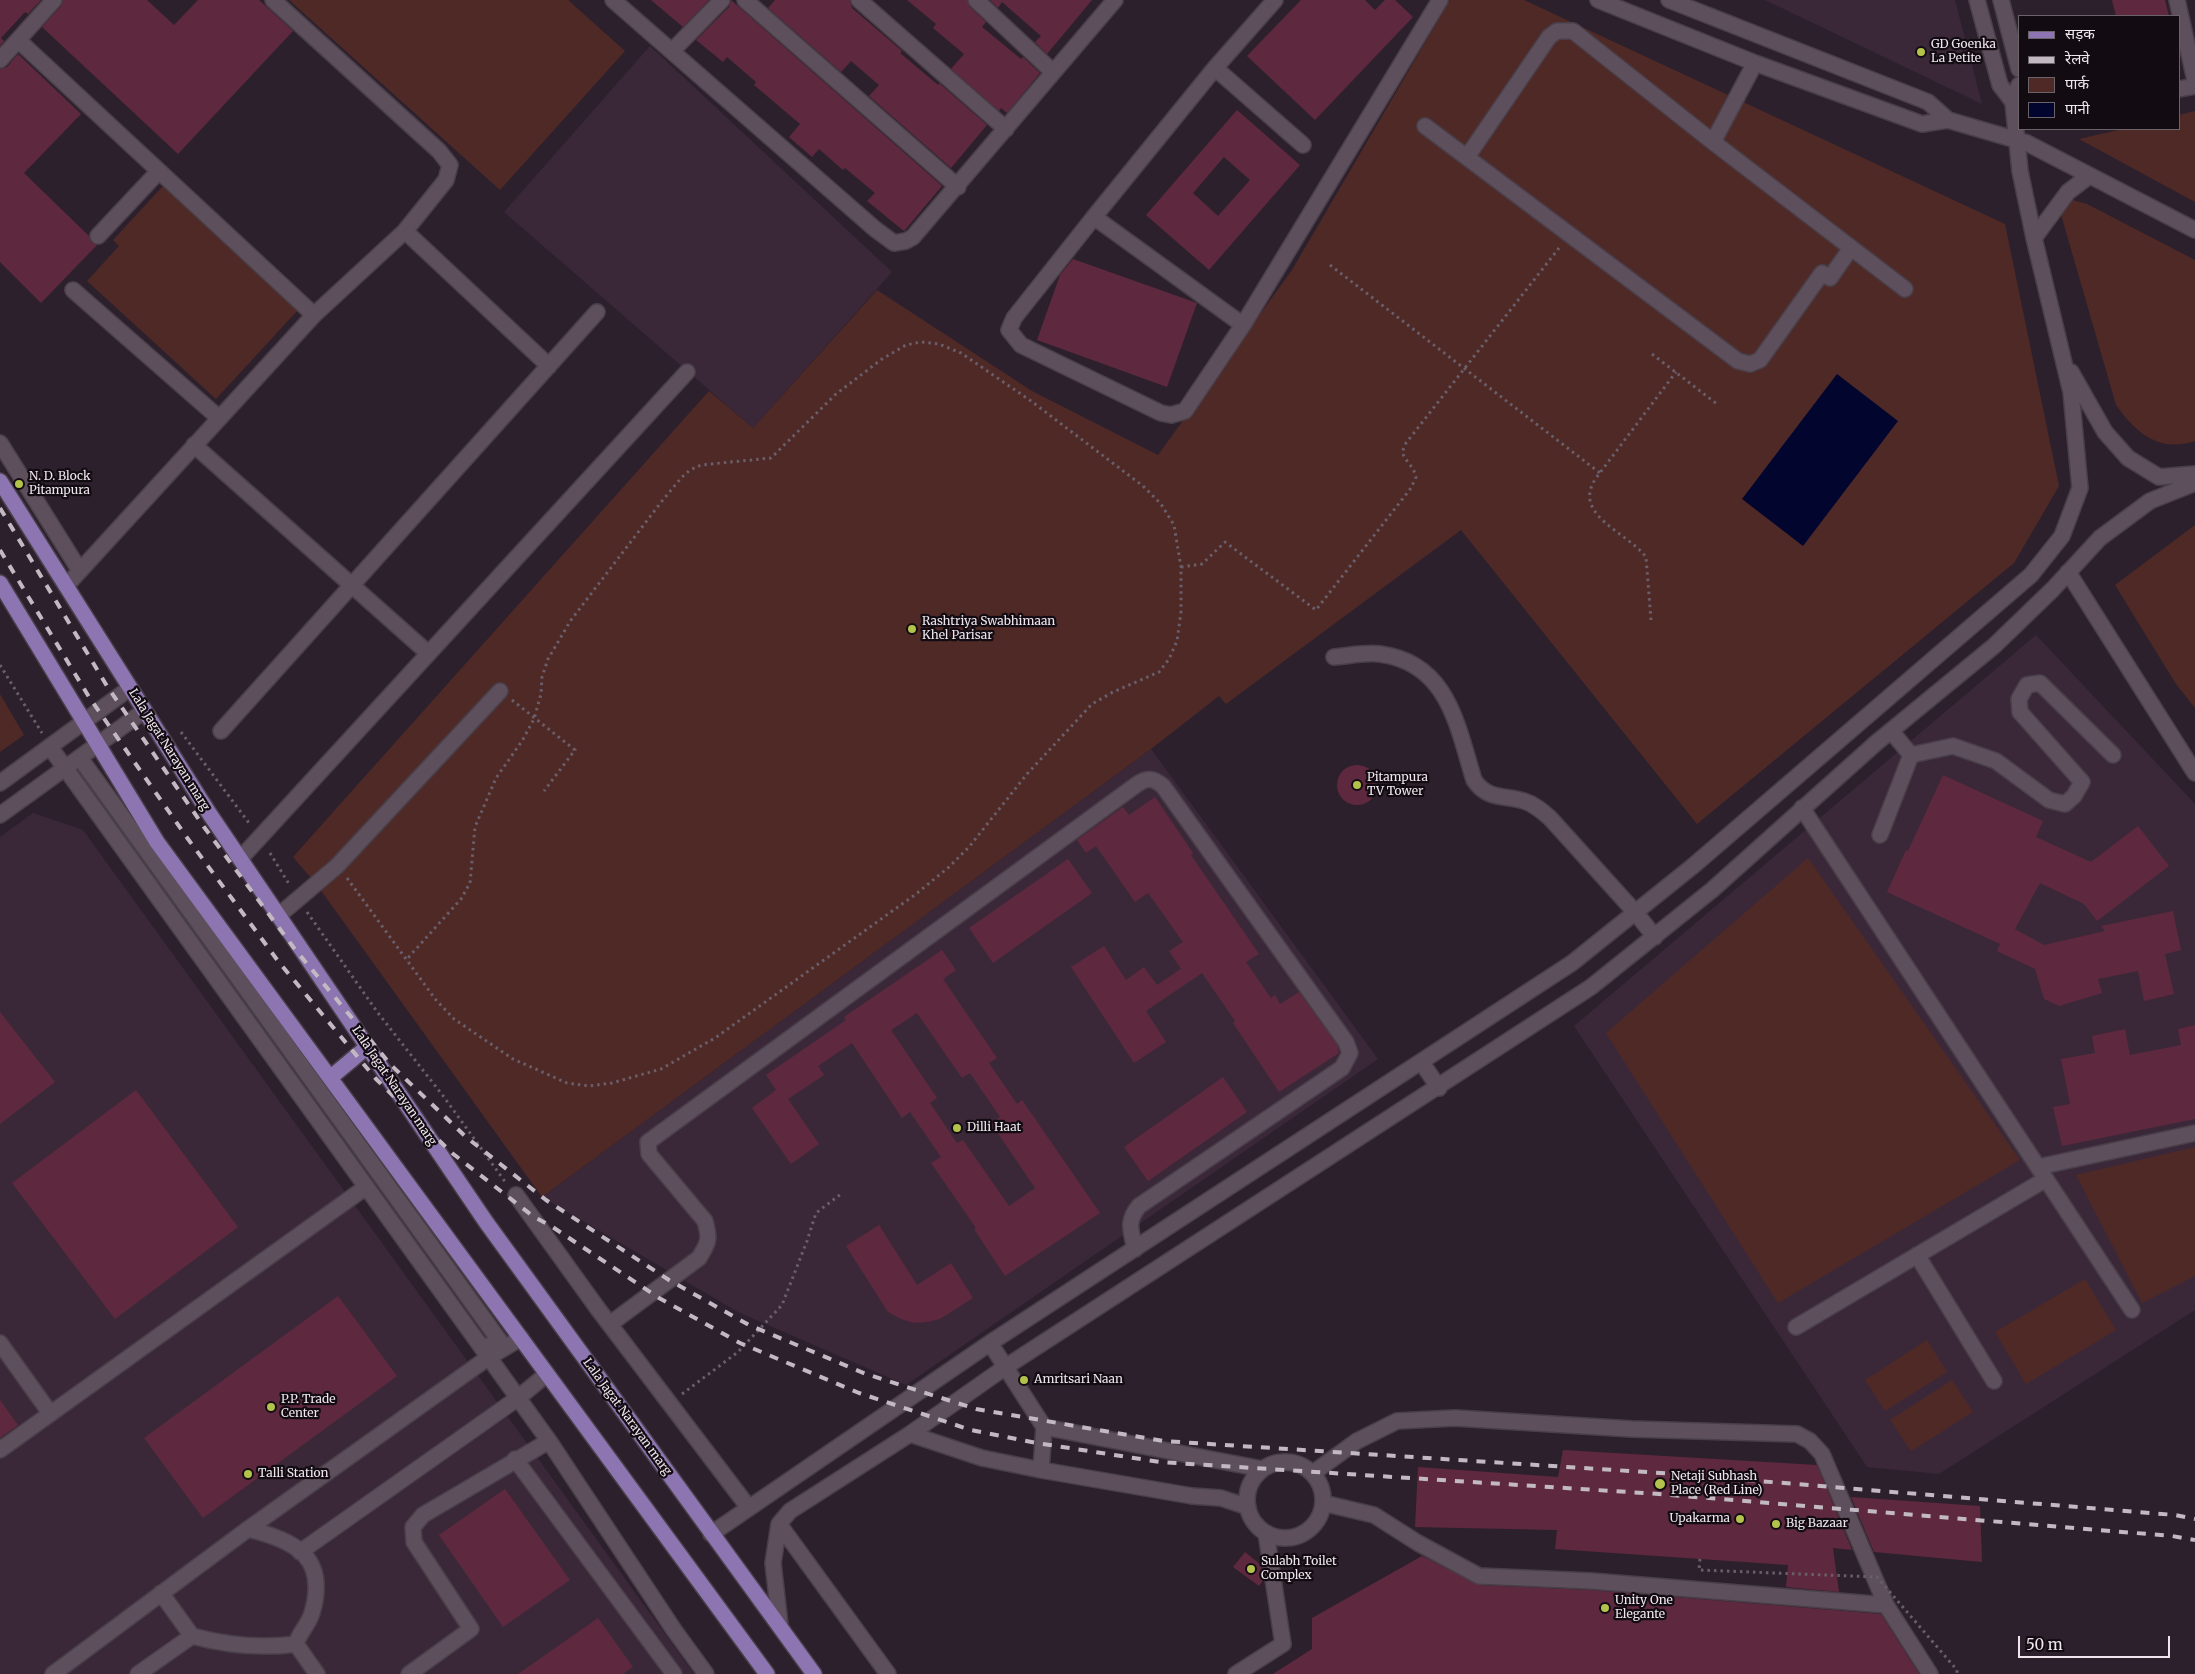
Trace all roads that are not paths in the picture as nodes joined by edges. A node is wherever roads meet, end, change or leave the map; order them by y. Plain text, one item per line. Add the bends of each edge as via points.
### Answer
1 (54, 0) edge
2 (273, 0) edge
3 (613, 0) edge
4 (722, 0) edge
5 (745, 0) edge
6 (859, 0) edge
7 (976, 0) edge
8 (1275, 0) edge
9 (1598, 0) edge
10 (1669, 0) edge
11 (1977, 0) edge
12 (2001, 0) edge
13 (2178, 0) edge
14 (1111, 1) edge
15 (1435, 2) edge
16 (18, 40) junction
17 (672, 52) junction
18 (0, 60) edge
19 (1755, 63) junction
20 (2018, 65) edge
21 (1215, 68) junction
22 (1053, 72) junction
23 (2195, 80) edge
24 (2195, 86) edge
25 (2018, 88) edge
26 (2180, 89) edge
27 (2013, 102) junction
28 (1948, 120) junction
29 (2017, 120) edge
30 (1425, 126) dead end
31 (1006, 129) junction
32 (1712, 142) junction
33 (2018, 142) junction
34 (1302, 145) dead end
35 (1467, 157) junction
36 (159, 171) junction
37 (2089, 176) junction
38 (958, 186) junction
39 (1094, 217) junction
40 (2195, 230) edge
41 (405, 231) junction
42 (98, 236) dead end
43 (2034, 238) junction
44 (1851, 248) junction
45 (1905, 289) dead end
46 (73, 290) dead end
47 (597, 312) dead end
48 (314, 315) junction
49 (1243, 325) junction
50 (2062, 356) junction
51 (549, 366) junction
52 (688, 372) dead end
53 (219, 418) junction
54 (0, 443) edge
55 (194, 445) junction
56 (2195, 474) edge
57 (0, 481) edge
58 (2195, 483) edge
59 (80, 571) junction
60 (2068, 572) junction
61 (0, 583) edge
62 (66, 586) junction
63 (352, 586) junction
64 (428, 653) junction
65 (1334, 657) dead end
66 (130, 688) junction
67 (500, 690) road end
68 (144, 711) junction
69 (84, 722) junction
70 (1858, 724) junction
71 (221, 731) dead end
72 (1891, 731) junction
73 (1876, 743) junction
74 (98, 744) junction
75 (50, 747) junction
76 (2113, 754) dead end
77 (1911, 755) junction
78 (80, 758) junction
79 (65, 768) junction
80 (2195, 773) edge
81 (0, 783) edge
82 (1802, 808) junction
83 (0, 815) edge
84 (1880, 835) dead end
85 (240, 859) junction
86 (1635, 912) junction
87 (278, 916) junction
88 (1655, 937) junction
89 (367, 1047) junction
90 (1422, 1062) junction
91 (330, 1078) junction
92 (1439, 1088) junction
93 (2195, 1132) edge
94 (2042, 1173) junction
95 (366, 1187) junction
96 (516, 1195) road end
97 (1135, 1249) junction
98 (1917, 1255) junction
99 (2132, 1310) dead end
100 (610, 1324) junction
101 (1796, 1327) dead end
102 (521, 1338) junction
103 (0, 1343) edge
104 (990, 1343) junction
105 (486, 1353) junction
106 (1004, 1368) junction
107 (548, 1374) junction
108 (1994, 1381) dead end
109 (518, 1398) junction
110 (50, 1413) junction
111 (1044, 1426) junction
112 (910, 1434) junction
113 (549, 1441) junction
114 (0, 1450) edge
115 (515, 1459) junction
116 (1262, 1469) junction
117 (1041, 1470) junction
118 (1312, 1473) junction
119 (1323, 1503) junction
120 (1248, 1507) junction
121 (749, 1508) junction
122 (779, 1524) junction
123 (248, 1529) junction
124 (1266, 1533) junction
125 (711, 1534) junction
126 (300, 1552) junction
127 (160, 1593) junction
128 (1886, 1606) junction
129 (780, 1625) junction
130 (674, 1630) junction
131 (192, 1636) junction
132 (296, 1644) junction
133 (652, 1646) junction
134 (669, 1672) edge
135 (53, 1674) edge
136 (138, 1674) edge
137 (316, 1674) edge
138 (409, 1674) edge
139 (706, 1674) edge
140 (767, 1674) edge
141 (814, 1674) edge
142 (888, 1674) edge
143 (1236, 1674) edge
144 (1930, 1674) edge

1 - 16 street
2 - 41 street via 439,151 450,165 446,180
3 - 17 street
4 - 17 street
5 - 38 street
6 - 31 street
7 - 22 street
8 - 21 street
9 - 19 street
10 - 28 street via 1928,102
11 - 27 street via 2000,85
12 - 20 street
13 - 23 street
14 - 22 street
15 - 49 street
16 - 18 street
16 - 36 street
17 - 38 street via 874,229 894,242 913,237
19 - 28 street via 1922,124
19 - 32 street
21 - 34 street
21 - 39 street
22 - 31 street
24 - 26 street
25 - 27 street
27 - 29 street
28 - 33 street
29 - 33 street
30 - 35 street
31 - 38 street
32 - 35 street via 1573,31 1566,30 1557,31 1549,37
32 - 44 street
33 - 37 street via 2027,143
33 - 43 street via 2020,171
35 - 44 street via 1728,354 1750,364 1760,360 1822,273 1830,278
36 - 42 street
36 - 48 street
37 - 40 street
37 - 43 street via 2068,192
39 - 49 street
39 - 49 street via 1011,324 1010,330 1021,345 1160,413 1171,415 1185,411
41 - 48 street
41 - 51 street
43 - 50 street
44 - 45 street
46 - 53 street
47 - 51 street
48 - 53 street
50 - 56 street via 2105,432 2128,458 2159,477
50 - 70 street via 2071,392 2080,488 2062,536 2031,575
51 - 63 street
52 - 64 street
53 - 55 street
54 - 59 street
55 - 59 street
55 - 63 street
57 - 62 main road, Lala Jagat Narayan marg
58 - 60 street via 2150,501 2100,538
59 - 62 street
60 - 72 street via 1994,646
60 - 80 street
61 - 69 main road
62 - 66 main road, Lala Jagat Narayan marg
63 - 64 street
63 - 71 street
64 - 85 street
65 - 86 street via 1378,654 1405,659 1426,673 1451,705 1479,788 1490,795 1534,805 1550,818
66 - 68 main road, Lala Jagat Narayan marg
66 - 69 street
67 - 87 street via 338,866
68 - 74 street
68 - 85 main road, Lala Jagat Narayan marg
69 - 74 main road
69 - 75 street
70 - 73 street
70 - 86 street
72 - 73 street
72 - 77 street
73 - 82 street
74 - 78 street
74 - 91 main road via 157,842
75 - 79 street
75 - 81 street
76 - 77 street via 2040,683 2027,685 2019,699 2020,712 2082,782 2065,804 2050,800 1996,761 1953,746
77 - 84 street
78 - 79 street
78 - 105 street via 499,1340
79 - 83 street
79 - 95 street
82 - 88 street
82 - 94 street
85 - 87 main road, Lala Jagat Narayan marg
86 - 88 street
86 - 90 street via 1572,962
87 - 89 main road, Lala Jagat Narayan marg
88 - 92 street via 1592,987
89 - 91 main road
89 - 125 main road, Lala Jagat Narayan marg via 486,1222
90 - 92 street
90 - 97 street
91 - 102 main road
92 - 106 street
93 - 94 street
94 - 98 street
94 - 99 street
95 - 105 street
95 - 110 street
96 - 100 street
97 - 100 street via 1129,1225 1139,1206 1342,1068 1350,1053 1346,1042 1169,794 1154,779 1144,779 648,1142 649,1154 705,1222 708,1244 699,1258
97 - 104 street
98 - 101 street
98 - 108 street
100 - 121 street
102 - 105 street
102 - 107 main road
103 - 110 street
104 - 106 street
104 - 121 street
105 - 109 street
105 - 123 street
106 - 111 street
106 - 112 street
107 - 109 street
107 - 140 main road
109 - 113 street
109 - 126 street
110 - 114 street
111 - 116 street
111 - 117 street
112 - 117 street via 982,1458
112 - 122 street via 790,1511
113 - 115 street
113 - 130 street
115 - 133 street
115 - 138 street via 422,1515 413,1527 414,1542 471,1629
116 - 118 street via 1283,1462 1304,1467
116 - 120 street via 1250,1485
117 - 120 street via 1221,1498
118 - 119 street via 1319,1482
118 - 128 street via 1357,1441 1397,1421 1455,1418 1632,1429 1797,1434 1810,1441 1822,1454
119 - 124 street via 1315,1523 1307,1531 1287,1538
119 - 128 street via 1374,1515 1479,1576 1591,1581
120 - 124 street via 1257,1526
121 - 125 street
122 - 129 street via 773,1564
122 - 142 street
123 - 126 street via 276,1536
123 - 127 street
124 - 143 street via 1283,1644
125 - 129 main road, Lala Jagat Narayan marg
126 - 132 street via 313,1564 317,1584 312,1615
127 - 131 street
127 - 135 street
128 - 144 street
129 - 141 main road, Lala Jagat Narayan marg
130 - 133 street
130 - 139 street
131 - 132 street via 220,1644
131 - 136 street
132 - 137 street
133 - 134 street

